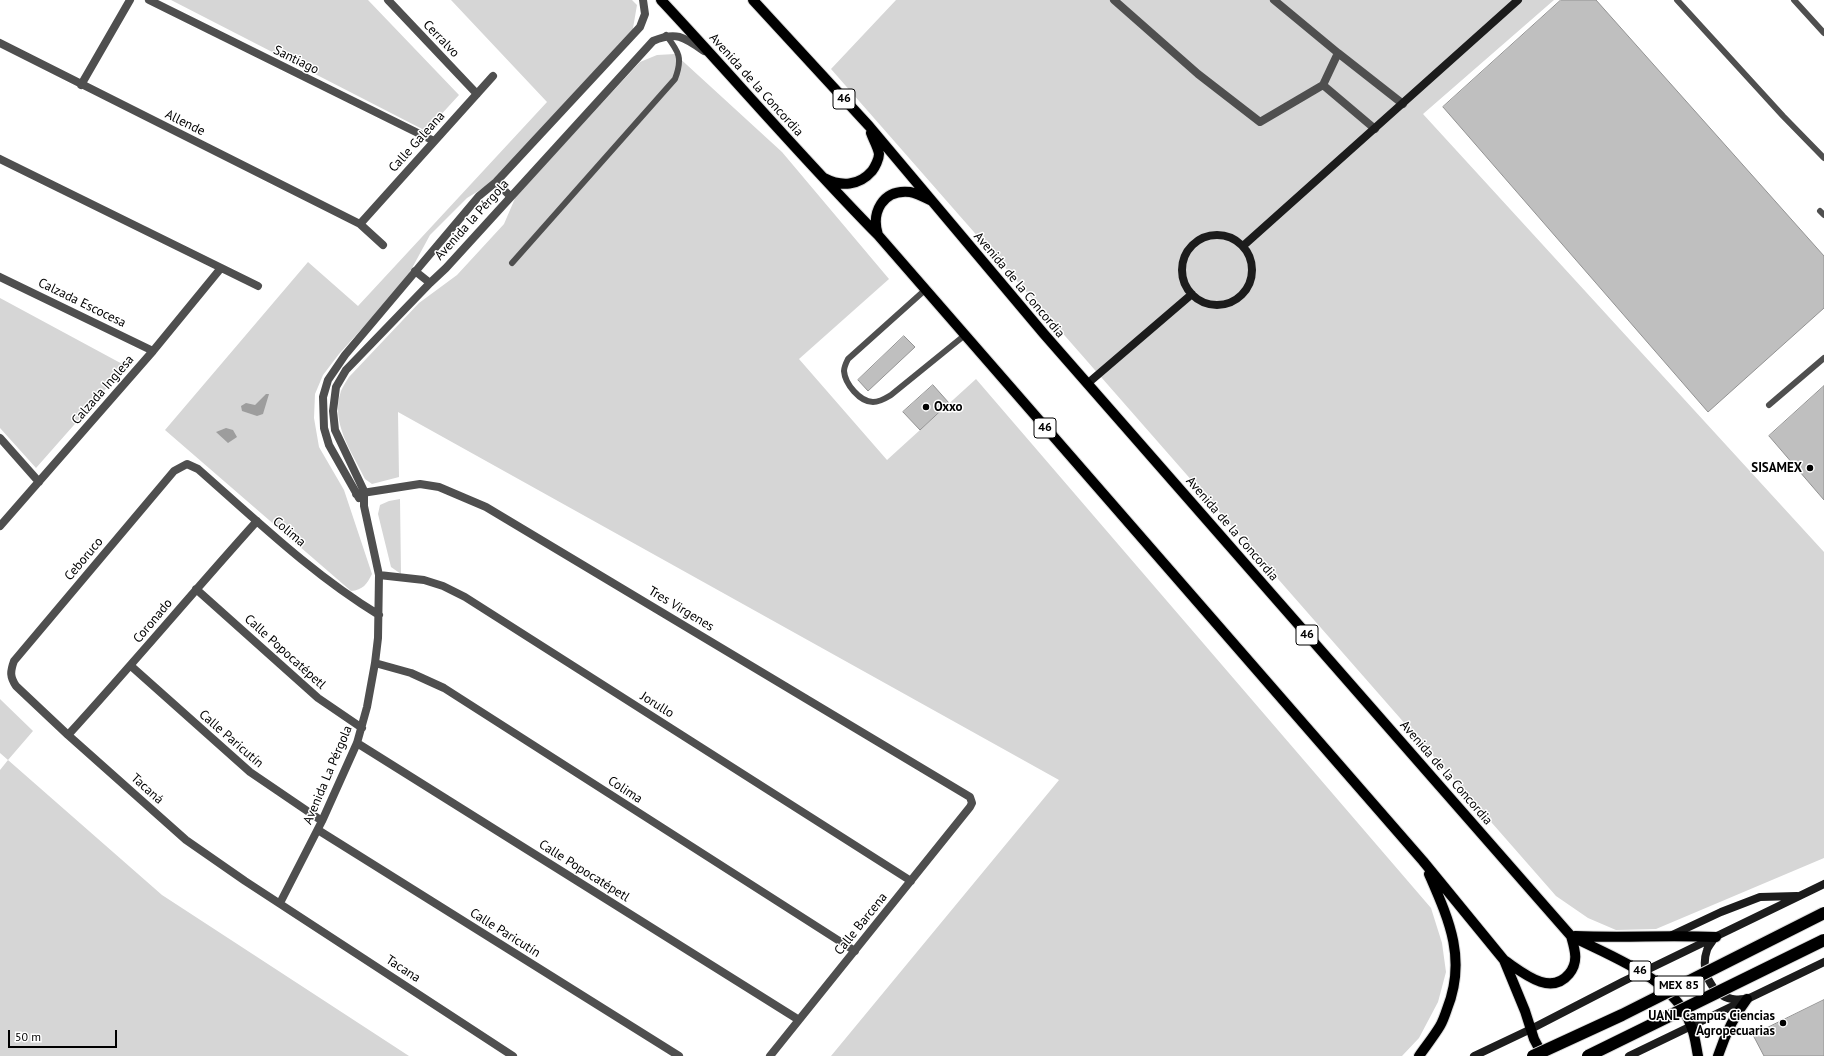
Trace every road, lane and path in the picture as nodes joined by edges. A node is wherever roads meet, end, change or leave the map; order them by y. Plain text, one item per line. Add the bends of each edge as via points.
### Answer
1 (130, 0) edge
2 (149, 0) edge
3 (388, 0) edge
4 (642, 0) edge
5 (661, 0) edge
6 (753, 0) edge
7 (1114, 0) edge
8 (1274, 0) edge
9 (1518, 0) edge
10 (1677, 0) edge
11 (1794, 0) edge
12 (1824, 34) edge
13 (666, 35) junction
14 (0, 44) edge
15 (1338, 53) junction
16 (718, 60) junction
17 (493, 76) dead end
18 (81, 85) junction
19 (1323, 85) junction
20 (477, 94) junction
21 (1403, 104) junction
22 (869, 126) junction
23 (1375, 128) junction
24 (434, 141) junction
25 (1824, 158) edge
26 (0, 159) edge
27 (818, 174) junction
28 (496, 182) junction
29 (510, 196) junction
30 (932, 201) junction
31 (360, 224) junction
32 (878, 236) junction
33 (383, 245) dead end
34 (1243, 246) junction
35 (512, 263) dead end
36 (221, 268) junction
37 (415, 271) junction
38 (0, 277) edge
39 (430, 283) junction
40 (258, 286) dead end
41 (926, 290) junction
42 (1192, 294) junction
43 (965, 335) junction
44 (153, 351) junction
45 (1824, 358) edge
46 (1087, 384) junction
47 (1769, 404) dead end
48 (0, 438) edge
49 (187, 464) joint
50 (39, 482) junction
51 (360, 493) junction
52 (257, 522) junction
53 (0, 526) edge
54 (379, 575) junction
55 (196, 589) junction
56 (379, 615) junction
57 (375, 663) junction
58 (131, 666) junction
59 (11, 677) joint
60 (362, 728) junction
61 (68, 735) junction
62 (357, 743) junction
63 (970, 807) joint
64 (322, 821) junction
65 (318, 830) junction
66 (1423, 861) junction
67 (911, 881) junction
68 (1824, 884) edge
69 (1798, 896) junction
70 (280, 903) junction
71 (1824, 912) edge
72 (1672, 935) junction
73 (1571, 936) junction
74 (1716, 937) junction
75 (1824, 940) edge
76 (855, 950) junction
77 (1504, 960) junction
78 (1824, 962) edge
79 (1642, 972) junction
80 (1747, 999) junction
81 (799, 1020) junction
82 (1691, 1026) junction
83 (1531, 1029) junction
84 (513, 1056) edge
85 (679, 1056) edge
86 (770, 1056) edge
87 (1419, 1056) edge
88 (1474, 1056) edge
89 (1533, 1056) edge
90 (1543, 1056) edge
91 (1588, 1056) edge
92 (1629, 1056) edge
93 (1698, 1056) edge
94 (1718, 1056) edge

1 - 18 street
2 - 24 street, Santiago
3 - 20 street, Cerralvo
4 - 28 street, Avenida la Pérgola via 645,14 640,27
5 - 16 main road, Avenida de la Concordia / 46
6 - 22 main road, Avenida de la Concordia / 46
7 - 19 street via 1198,74 1260,122
8 - 15 street
9 - 21 street
10 - 25 lane
11 - 12 lane
13 - 16 street via 678,36
13 - 29 street, Avenida la Pérgola via 653,41
13 - 35 lane via 678,51 680,65 675,79
14 - 18 street, Allende
15 - 19 street
15 - 21 street
16 - 27 main road, Avenida de la Concordia / 46
17 - 20 street, Calle Galeana
18 - 31 street, Allende
19 - 23 street
20 - 24 street, Calle Galeana
21 - 23 street
22 - 27 main road via 879,154 875,166 867,177 855,183 842,184
22 - 30 main road, Avenida de la Concordia / 46
23 - 34 street
24 - 31 street, Calle Galeana
26 - 36 street
27 - 32 main road, Avenida de la Concordia / 46
28 - 29 street
28 - 37 street, Avenida la Pérgola via 479,196
29 - 39 street, Avenida la Pérgola via 499,211
30 - 32 main road via 911,192 889,196 876,214
30 - 46 main road, Avenida de la Concordia / 46
31 - 33 street, Allende
32 - 41 main road, Avenida de la Concordia / 46
34 - 42 street via 1251,262 1250,280 1245,291 1225,304 1202,301
34 - 42 street via 1234,239 1213,235 1193,244 1186,253 1182,274
36 - 40 street
36 - 44 street, Calzada Inglesa
37 - 39 street
37 - 51 street, Avenida la Pérgola via 345,355 328,380 323,397 324,428 329,445
38 - 44 street, Calzada Escocesa
39 - 51 street, Avenida la Pérgola via 346,370 336,387 333,411 336,430
41 - 43 main road, Avenida de la Concordia / 46
41 - 43 lane via 848,359 844,371 851,387 866,400 881,400 891,395
42 - 46 street
43 - 66 main road, Avenida de la Concordia / 46
44 - 50 street, Calzada Inglesa
45 - 47 lane
46 - 73 main road, Avenida de la Concordia / 46
48 - 50 street
49 - 52 street, Colima via 198,469
49 - 59 street, Ceboruco via 174,471 14,661
50 - 53 street, Calzada Inglesa
51 - 54 street, Avenida La Pérgola
51 - 63 street, Tres Virgenes via 420,484 439,487 486,506 965,793 970,797
52 - 55 street, Coronado
52 - 56 street, Colima via 335,586
54 - 56 street, Avenida La Pérgola
54 - 67 street, Jorullo via 424,580 465,597
55 - 58 street, Coronado
55 - 60 street, Calle Popocatépetl via 318,698
56 - 57 street, Avenida La Pérgola
57 - 60 street, Avenida La Pérgola
57 - 76 street, Colima via 411,672 444,688
58 - 61 street, Coronado
58 - 64 street, Calle Paricutín via 250,772
59 - 61 street, Tacaná via 16,686
60 - 62 street, Avenida La Pérgola
61 - 70 street, Tacaná via 186,840
62 - 64 street, Avenida La Pérgola
62 - 81 street, Calle Popocatépetl
63 - 67 street, Calle Barcena
64 - 65 street, Avenida La Pérgola
65 - 70 street, Avenida La Pérgola
65 - 85 street, Calle Paricutín
66 - 77 main road, Avenida de la Concordia / 46
66 - 87 main road via 1446,914 1454,941 1456,963 1454,992 1441,1025
67 - 76 street, Calle Barcena
68 - 69 street
69 - 72 street via 1760,897
69 - 74 street
70 - 84 street, Tacana
71 - 89 highway, MEX 85, bridge via 1622,1015
72 - 73 main road via 1622,938
72 - 74 main road
73 - 77 main road via 1576,962 1560,983 1551,984 1537,980
73 - 79 main road, Avenida de la Concordia / 46
74 - 79 street
74 - 80 street via 1705,957 1704,965 1708,980 1717,992 1731,999
75 - 91 highway, MEX 85, bridge
76 - 81 street, Calle Barcena
77 - 83 main road, Avenida de la Concordia / 46
78 - 80 street
79 - 82 main road, Avenida de la Concordia / 46 via 1658,982 1674,998
79 - 83 street
80 - 82 street
80 - 94 main road via 1727,1030
81 - 86 street, Calle Barcena
82 - 92 street
82 - 93 main road, Avenida de la Concordia / 46
83 - 88 street
83 - 90 main road, Avenida de la Concordia / 46

